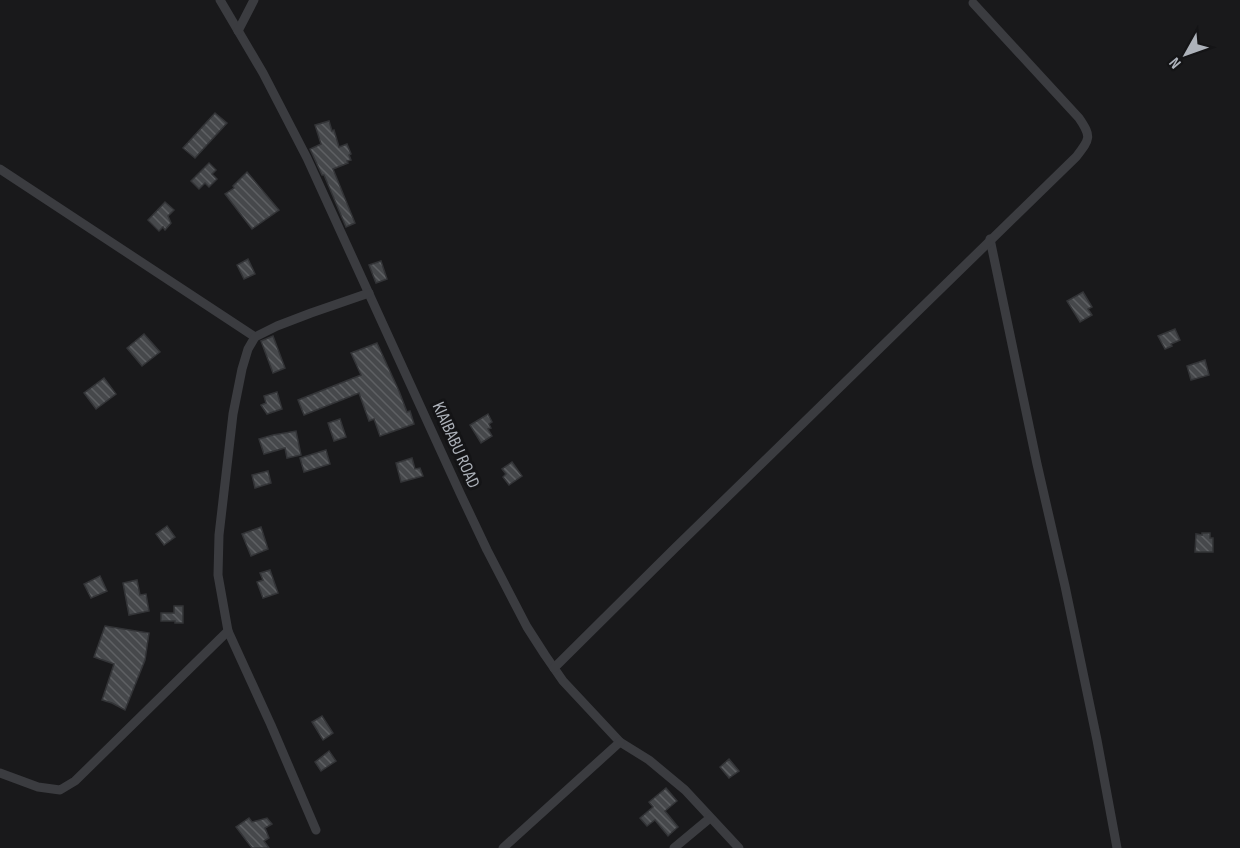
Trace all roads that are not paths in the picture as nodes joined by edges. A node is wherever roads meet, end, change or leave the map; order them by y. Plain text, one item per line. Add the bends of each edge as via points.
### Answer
1 (220, 0) edge
2 (254, 0) edge
3 (973, 3) dead end
4 (238, 31) junction
5 (0, 169) edge
6 (990, 239) junction
7 (369, 293) junction
8 (255, 338) junction
9 (228, 631) junction
10 (554, 668) junction
11 (621, 742) junction
12 (0, 773) edge
13 (710, 818) junction
14 (316, 830) dead end
15 (502, 848) edge
16 (674, 848) edge
17 (739, 848) edge
18 (1118, 848) edge

1 - 4 street, KIAIBABU ROAD
2 - 4 street
3 - 6 street via 1087,130 1087,143 1076,157
4 - 7 street, KIAIBABU ROAD via 308,158
5 - 8 street
6 - 10 street
6 - 18 street
7 - 8 street via 277,326
7 - 10 street, KIAIBABU ROAD via 487,550 527,627
8 - 9 street via 245,358 233,414 219,535 218,575
9 - 12 street via 75,781 60,789 38,787
9 - 14 street
10 - 11 street, KIAIBABU ROAD
11 - 13 street, KIAIBABU ROAD via 685,790
11 - 15 street
13 - 16 street
13 - 17 street, KIAIBABU ROAD

